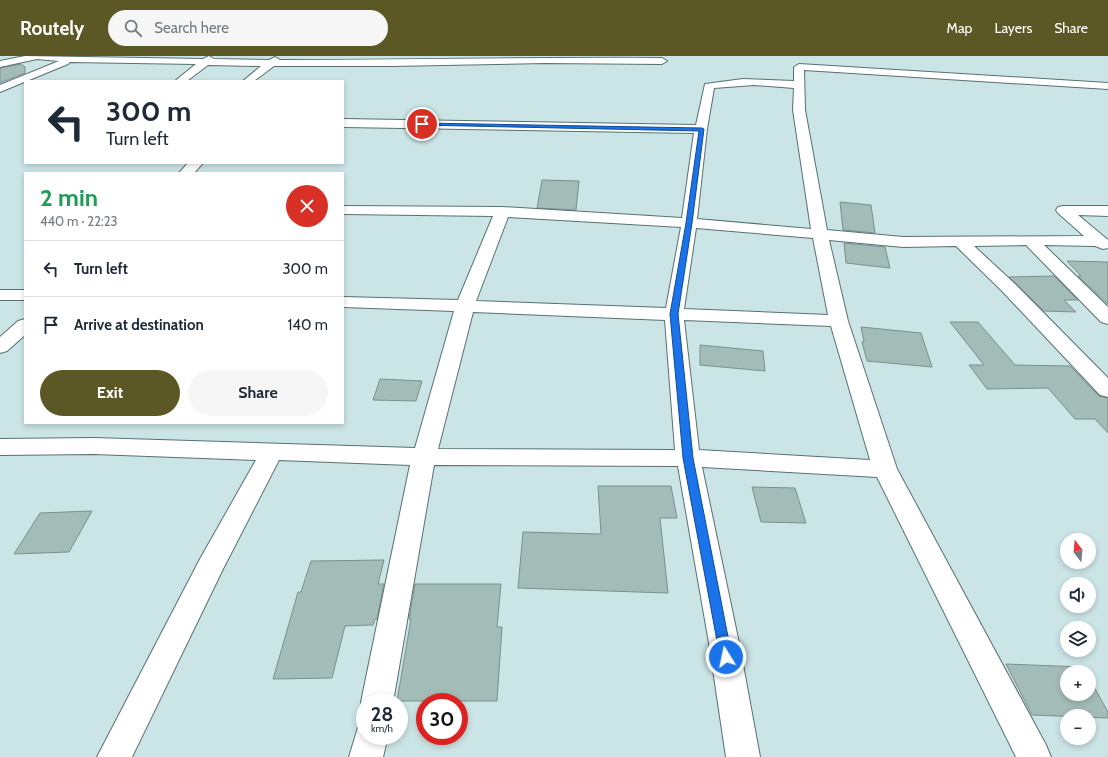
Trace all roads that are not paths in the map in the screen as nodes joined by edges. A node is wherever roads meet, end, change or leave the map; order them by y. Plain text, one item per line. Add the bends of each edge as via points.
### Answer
1 (281, 56) edge
2 (33, 57) edge
3 (545, 58) edge
4 (71, 59) junction
5 (209, 59) edge
6 (430, 59) edge
7 (662, 61) dead end
8 (271, 63) junction
9 (0, 64) edge
10 (181, 80) edge
11 (249, 80) edge
12 (799, 84) junction
13 (1108, 86) edge
14 (0, 89) edge
15 (24, 90) edge
16 (344, 123) edge
17 (702, 129) junction
18 (195, 164) edge
19 (187, 172) edge
20 (344, 210) edge
21 (1108, 211) edge
22 (502, 212) junction
23 (689, 223) junction
24 (820, 234) junction
25 (1030, 240) junction
26 (960, 242) junction
27 (1104, 244) edge
28 (0, 295) edge
29 (24, 295) edge
30 (344, 302) edge
31 (465, 306) junction
32 (674, 314) junction
33 (1108, 318) edge
34 (839, 321) junction
35 (24, 326) edge
36 (0, 347) edge
37 (1108, 390) edge
38 (0, 447) edge
39 (272, 452) junction
40 (424, 457) junction
41 (688, 458) junction
42 (885, 470) junction
43 (379, 693) edge
44 (369, 745) edge
45 (114, 757) edge
46 (366, 757) edge
47 (743, 757) edge
48 (1034, 757) edge

1 - 8 street
2 - 4 street
2 - 9 street
3 - 6 street
3 - 7 street
4 - 5 street
4 - 14 street
5 - 8 street
5 - 10 street
6 - 8 street
8 - 11 street
12 - 13 street via 799,67
12 - 17 street via 728,82 710,86
12 - 24 street via 799,110
14 - 15 street
16 - 17 street
17 - 23 street
18 - 19 street
20 - 22 street
21 - 27 street via 1063,210
22 - 23 street
22 - 31 street
23 - 24 street
23 - 32 street
24 - 26 street via 903,242
24 - 34 street
25 - 26 street
25 - 27 street
25 - 33 street
26 - 37 street via 1008,287
28 - 29 street
30 - 31 street
31 - 32 street
31 - 40 street
32 - 34 street
32 - 41 street
34 - 42 street
35 - 36 street
38 - 39 street via 94,446
39 - 40 street
39 - 45 street via 210,567
40 - 41 street
40 - 43 street
41 - 42 street
41 - 47 street
42 - 48 street
44 - 46 street

